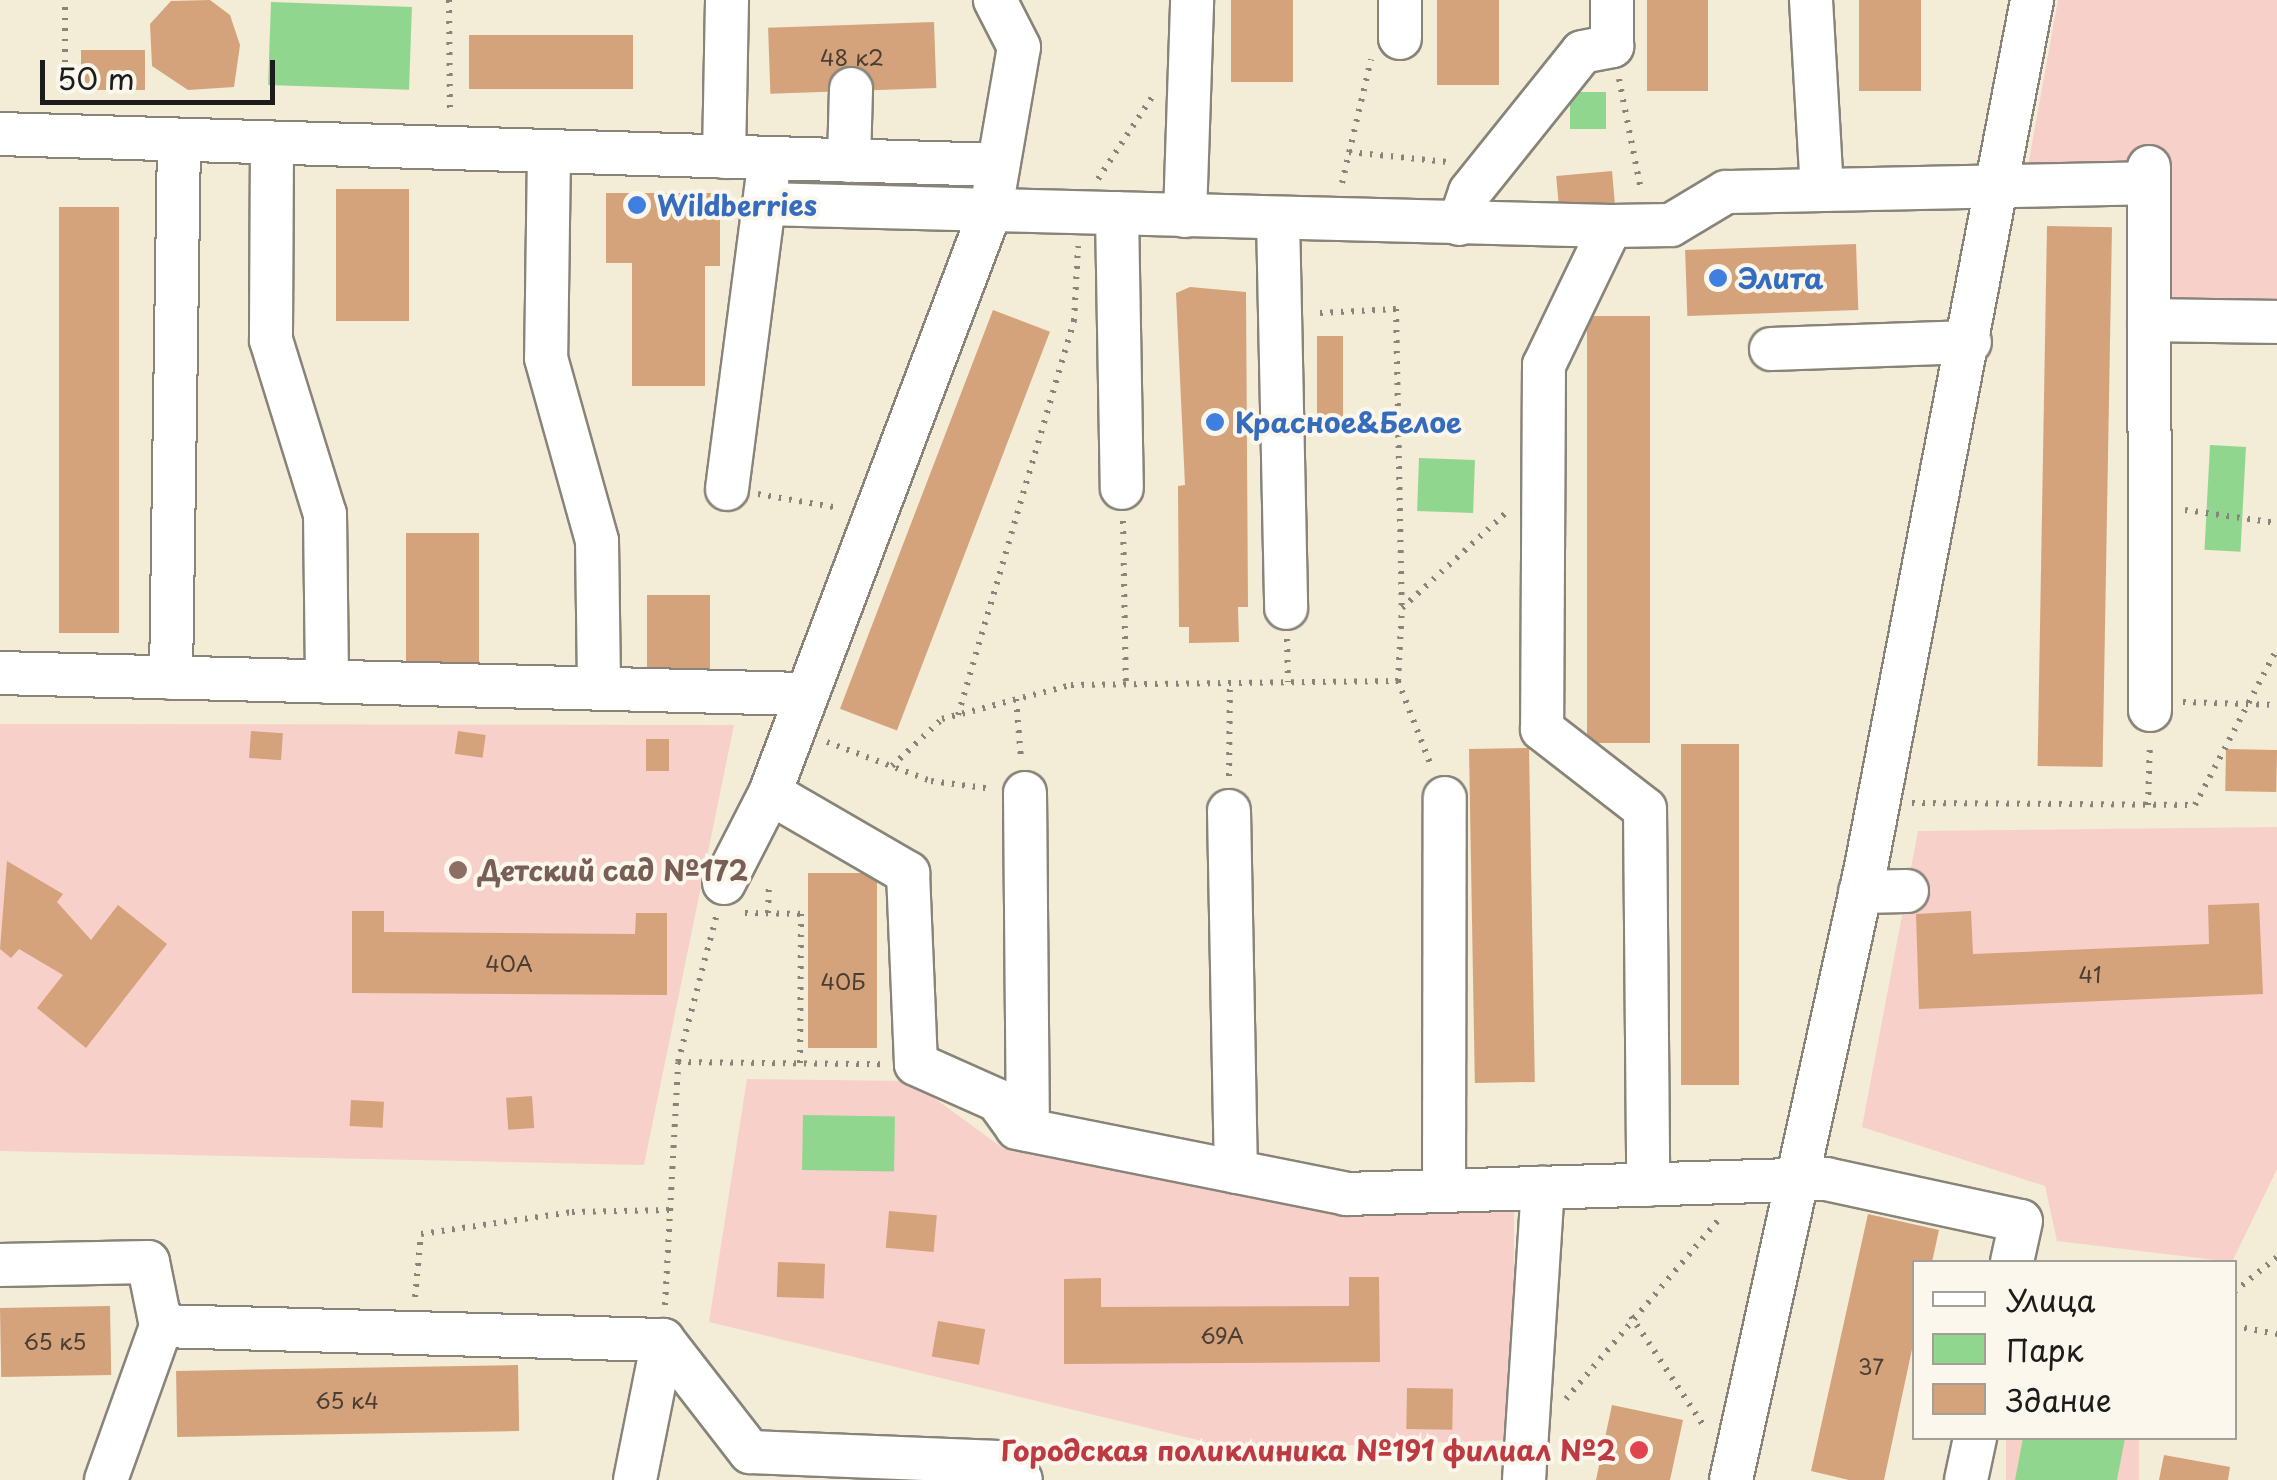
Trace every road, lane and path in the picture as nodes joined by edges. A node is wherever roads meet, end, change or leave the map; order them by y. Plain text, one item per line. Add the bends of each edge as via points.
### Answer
1 (65, 0) edge
2 (449, 0) edge
3 (728, 0) edge
4 (996, 0) edge
5 (1192, 0) edge
6 (1612, 0) edge
7 (1812, 0) edge
8 (2032, 0) edge
9 (1400, 19) edge
10 (1612, 46) junction
11 (1160, 84) dead end
12 (851, 89) dead end
13 (0, 134) edge
14 (65, 136) junction
15 (179, 140) junction
16 (272, 143) junction
17 (450, 149) junction
18 (548, 152) junction
19 (1349, 152) junction
20 (724, 157) junction
21 (770, 159) junction
22 (849, 161) junction
23 (998, 165) junction
24 (1491, 166) junction
25 (1999, 185) junction
26 (1822, 190) junction
27 (764, 204) junction
28 (991, 209) junction
29 (1099, 210) junction
30 (1185, 216) junction
31 (1278, 218) junction
32 (1333, 220) junction
33 (1459, 224) junction
34 (1630, 226) junction
35 (1320, 313) dead end
36 (2149, 320) junction
37 (2277, 322) edge
38 (1970, 342) junction
39 (1771, 349) dead end
40 (1543, 479) junction
41 (1122, 488) joint
42 (727, 489) joint
43 (2150, 504) junction
44 (874, 513) junction
45 (2277, 524) edge
46 (1286, 608) dead end
47 (1402, 608) junction
48 (2277, 649) edge
49 (0, 673) edge
50 (171, 678) junction
51 (1398, 680) junction
52 (328, 682) junction
53 (1230, 683) junction
54 (1126, 684) junction
55 (599, 689) junction
56 (1016, 700) junction
57 (2215, 702) dead end
58 (2248, 703) junction
59 (2277, 704) edge
60 (2150, 710) joint
61 (798, 712) junction
62 (958, 714) junction
63 (892, 766) junction
64 (770, 793) junction
65 (1024, 793) junction
66 (1444, 798) joint
67 (1906, 803) dead end
68 (2148, 805) junction
69 (1229, 811) joint
70 (769, 882) dead end
71 (1907, 890) dead end
72 (1860, 892) junction
73 (721, 897) junction
74 (768, 913) junction
75 (678, 1062) junction
76 (800, 1063) junction
77 (916, 1064) junction
78 (1028, 1130) junction
79 (1236, 1172) junction
80 (1778, 1182) junction
81 (1648, 1185) junction
82 (1543, 1188) junction
83 (1444, 1191) junction
84 (670, 1210) junction
85 (2277, 1256) edge
86 (2012, 1260) edge
87 (0, 1264) edge
88 (2237, 1289) edge
89 (1631, 1316) junction
90 (162, 1326) junction
91 (2237, 1327) edge
92 (412, 1330) junction
93 (2277, 1334) edge
94 (663, 1340) junction
95 (1975, 1440) edge
96 (1528, 1461) edge
97 (1732, 1475) edge
98 (106, 1480) edge
99 (635, 1480) edge
100 (1021, 1480) edge
101 (1966, 1480) edge

1 - 14 path
2 - 17 path
3 - 20 lane
4 - 23 lane via 1019,47
5 - 30 lane
6 - 10 lane
7 - 26 lane
8 - 25 lane
9 - 19 path via 1372,55
10 - 24 lane via 1582,52
10 - 34 path
11 - 29 path
12 - 22 lane
13 - 14 lane
14 - 15 lane
15 - 16 lane
15 - 50 lane
16 - 17 lane
16 - 52 lane via 272,340 325,514
17 - 18 lane
18 - 20 lane
18 - 55 lane via 546,358 598,541
19 - 24 path
19 - 32 path
20 - 21 lane
21 - 22 lane
21 - 27 lane
22 - 23 lane
23 - 28 lane
24 - 33 lane
25 - 26 lane
25 - 36 lane via 2149,175
25 - 38 lane
26 - 34 lane via 1726,192 1671,225
27 - 28 lane
27 - 42 lane
28 - 29 lane
28 - 44 lane
29 - 30 lane
29 - 41 lane
29 - 62 path via 1074,321
30 - 31 lane
31 - 32 lane
31 - 46 lane
32 - 33 lane
33 - 34 lane
34 - 40 lane via 1544,365
35 - 47 path via 1396,308
36 - 37 lane
36 - 43 lane
38 - 39 lane
38 - 72 lane
40 - 47 path
40 - 81 lane via 1542,729 1646,809
41 - 54 path
42 - 44 path
43 - 45 path
43 - 60 lane
44 - 61 lane
47 - 51 path
48 - 58 path
49 - 50 lane
50 - 52 lane
51 - 53 path
51 - 66 path
52 - 55 lane
53 - 54 path
53 - 69 path
54 - 56 path
55 - 61 lane
56 - 62 path
56 - 65 path
57 - 58 path
58 - 59 path
58 - 68 path via 2195,806
60 - 68 path
61 - 63 path
61 - 64 lane
62 - 63 path
63 - 65 path
64 - 73 lane
64 - 77 lane via 908,873
65 - 78 lane
66 - 83 lane
67 - 68 path
69 - 79 lane
70 - 74 path
71 - 72 lane
72 - 80 lane
73 - 74 path
73 - 75 path
74 - 76 path via 805,914
75 - 76 path
75 - 84 path
76 - 77 path
77 - 78 lane via 997,1100
78 - 79 lane
79 - 83 lane via 1346,1194
80 - 81 lane
80 - 86 lane via 1826,1179 2021,1221
80 - 89 path via 1686,1247
80 - 97 lane
81 - 82 lane
82 - 83 lane
82 - 96 lane
84 - 92 path via 572,1212 421,1234
84 - 94 path
85 - 88 path
87 - 90 lane via 148,1262
89 - 96 path
89 - 97 path
90 - 92 lane
90 - 98 lane
91 - 93 path
92 - 94 lane
94 - 99 lane
94 - 100 lane via 750,1452 999,1462
95 - 101 lane

